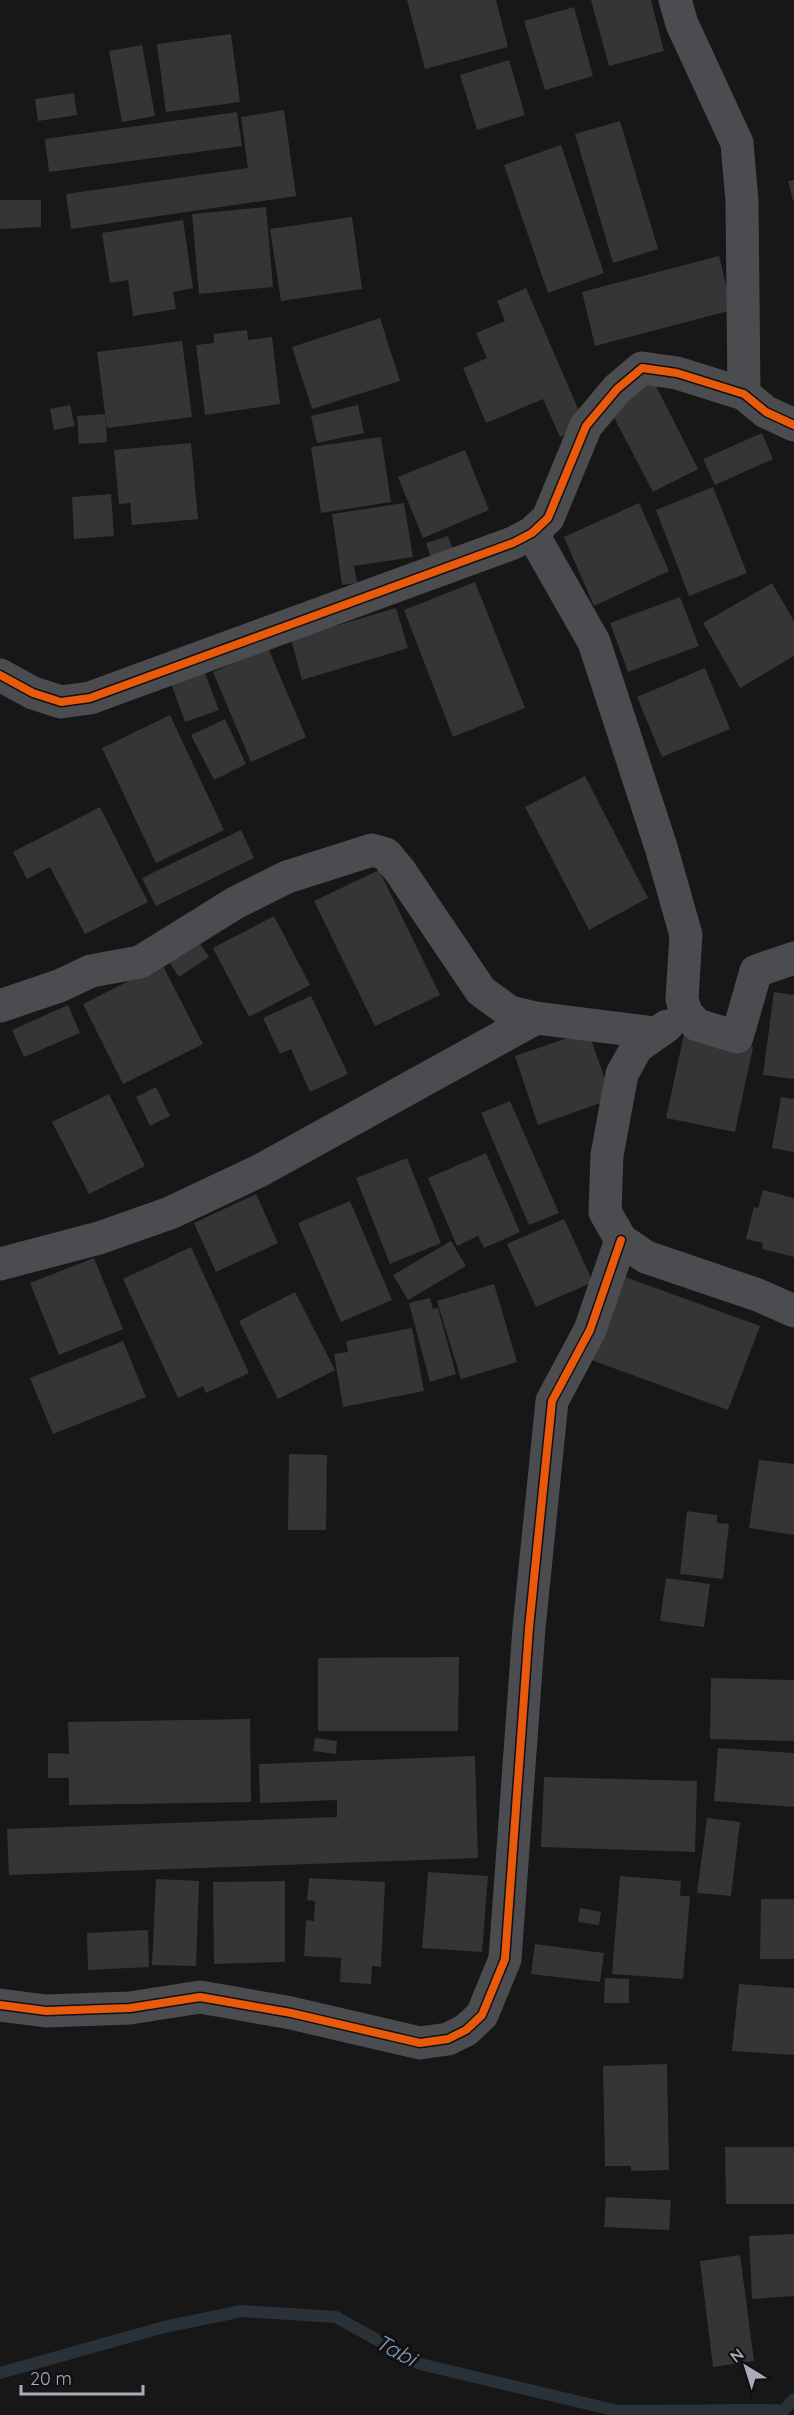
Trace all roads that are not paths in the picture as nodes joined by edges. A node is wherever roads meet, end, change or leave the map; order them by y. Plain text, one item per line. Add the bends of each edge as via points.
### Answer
1 (675, 0) edge
2 (744, 394) junction
3 (794, 425) edge
4 (532, 534) junction
5 (0, 675) edge
6 (794, 958) edge
7 (0, 1006) edge
8 (686, 1013) junction
9 (536, 1018) junction
10 (655, 1033) junction
11 (621, 1240) junction
12 (0, 1264) edge
13 (794, 1311) edge
14 (0, 2005) edge

1 - 2 street via 736,143 742,201
2 - 3 street via 766,412
2 - 4 street via 677,373 642,368 617,389 586,426 548,518
4 - 5 street via 90,698 61,702 33,693
4 - 8 street via 594,642 661,847 686,935 682,999
6 - 8 street via 756,971 736,1037 697,1025
7 - 9 street via 91,972 140,962 235,903 287,877 372,850 386,854 400,871 481,991 510,1012
8 - 10 street
9 - 10 street
9 - 12 street via 259,1171 170,1213 99,1238
10 - 11 street via 638,1047 622,1074 607,1155 604,1212
11 - 13 street via 646,1257
11 - 14 street via 590,1330 552,1401 505,1959 482,2015 466,2030 448,2039 420,2043 201,1997 130,2008 46,2011

